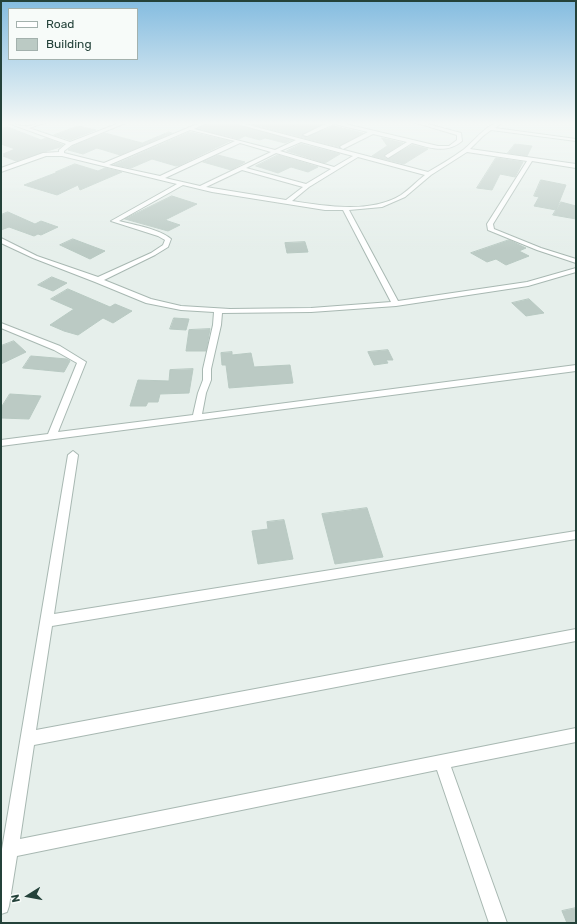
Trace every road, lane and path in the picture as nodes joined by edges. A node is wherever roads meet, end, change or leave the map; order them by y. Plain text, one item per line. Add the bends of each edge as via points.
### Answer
1 (14, 165) edge
2 (104, 165) edge
3 (188, 165) edge
4 (247, 165) edge
5 (322, 165) edge
6 (342, 165) edge
7 (396, 165) edge
8 (443, 165) edge
9 (527, 165) edge
10 (241, 168) junction
11 (336, 169) junction
12 (1, 170) edge
13 (429, 174) junction
14 (160, 178) junction
15 (182, 183) junction
16 (307, 186) junction
17 (202, 187) junction
18 (287, 202) junction
19 (346, 209) junction
20 (1, 240) edge
21 (10, 244) junction
22 (1, 248) edge
23 (576, 261) edge
24 (576, 270) edge
25 (98, 280) junction
26 (396, 304) junction
27 (218, 310) junction
28 (1, 325) edge
29 (576, 368) edge
30 (197, 417) junction
31 (52, 436) junction
32 (1, 443) edge
33 (73, 455) dead end
34 (576, 535) edge
35 (46, 621) junction
36 (576, 635) edge
37 (576, 735) edge
38 (28, 739) junction
39 (442, 762) junction
40 (10, 849) junction
41 (1, 906) edge
42 (498, 923) edge

1 - 12 street
2 - 14 street
3 - 14 street
4 - 10 street
5 - 11 street
6 - 11 street
7 - 13 street
8 - 13 street
9 - 23 street via 490,224 491,230
10 - 16 street
10 - 17 street
11 - 16 street
13 - 19 street via 395,200 382,205
14 - 15 street
15 - 17 street
15 - 25 street via 114,221 160,235 168,239 166,246
16 - 18 street
17 - 18 street
18 - 19 street
19 - 26 street
20 - 21 street
21 - 22 street
21 - 25 street via 35,257
24 - 26 street via 528,284
25 - 27 street via 149,301 181,308
26 - 27 street via 311,310
27 - 30 street via 207,380
28 - 31 street via 57,348 82,362
29 - 30 street
30 - 31 street
31 - 32 street
33 - 35 street
34 - 35 street
35 - 38 street
36 - 38 street
37 - 39 street
38 - 40 street
39 - 40 street
39 - 42 street
40 - 41 street

